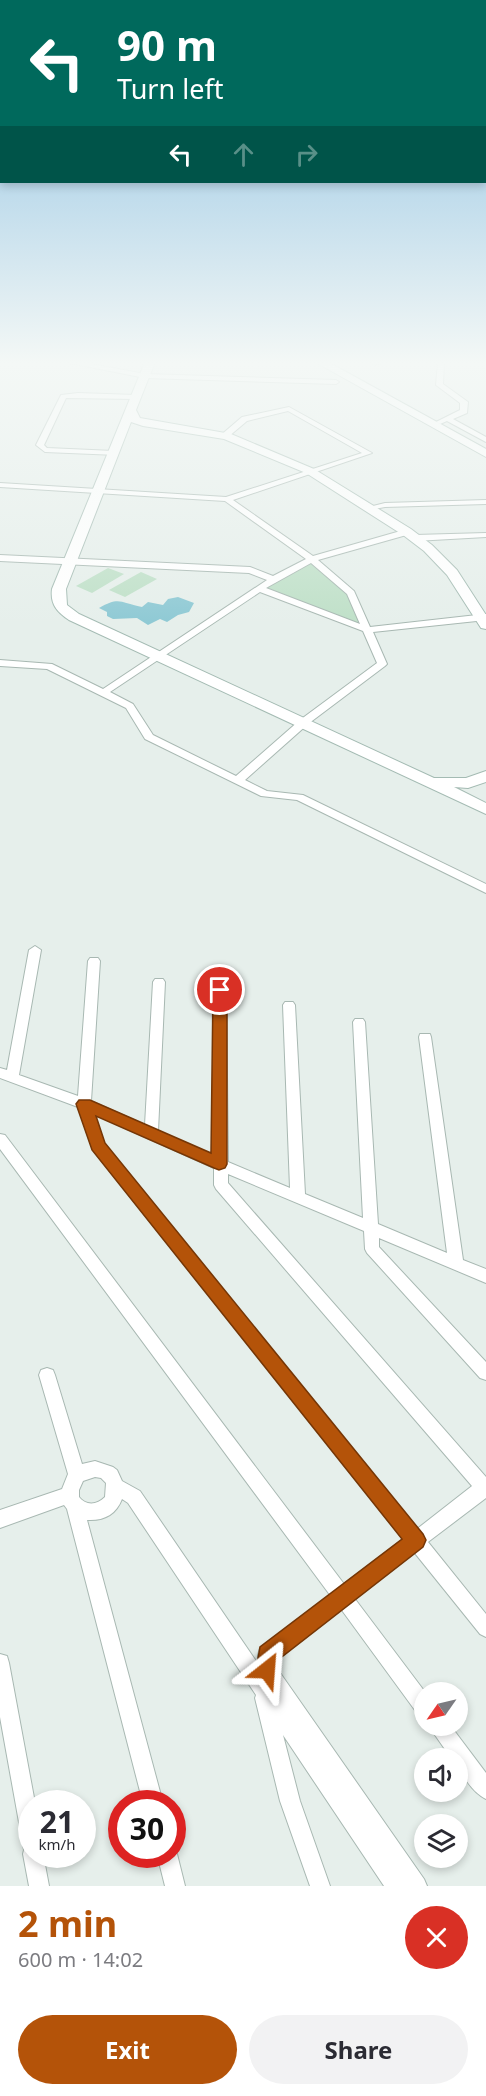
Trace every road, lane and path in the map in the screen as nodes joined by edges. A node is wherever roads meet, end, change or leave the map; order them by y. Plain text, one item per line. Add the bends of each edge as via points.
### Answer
1 (45, 450) edge
2 (115, 450) edge
3 (260, 450) edge
4 (363, 450) edge
5 (114, 453) junction
6 (310, 471) junction
7 (0, 485) edge
8 (99, 490) junction
9 (227, 499) junction
10 (486, 502) edge
11 (369, 508) junction
12 (411, 535) junction
13 (486, 535) edge
14 (0, 558) edge
15 (312, 559) junction
16 (70, 562) junction
17 (274, 579) junction
18 (260, 589) junction
19 (485, 620) edge
20 (368, 630) junction
21 (158, 656) junction
22 (0, 663) edge
23 (103, 693) junction
24 (304, 722) junction
25 (425, 779) junction
26 (480, 779) edge
27 (238, 780) junction
28 (481, 805) edge
29 (486, 889) edge
30 (35, 950) dead end
31 (94, 961) dead end
32 (159, 982) dead end
33 (220, 990) dead end
34 (289, 1005) dead end
35 (359, 1022) dead end
36 (425, 1037) dead end
37 (6, 1075) edge
38 (84, 1104) junction
39 (151, 1133) junction
40 (0, 1139) edge
41 (219, 1164) junction
42 (298, 1197) junction
43 (370, 1227) junction
44 (456, 1263) junction
45 (486, 1276) edge
46 (486, 1372) edge
47 (47, 1375) dead end
48 (77, 1475) junction
49 (116, 1487) junction
50 (485, 1488) edge
51 (72, 1501) junction
52 (0, 1519) edge
53 (416, 1540) junction
54 (342, 1597) junction
55 (486, 1629) edge
56 (0, 1663) edge
57 (262, 1688) junction
58 (414, 1693) edge
59 (446, 1736) edge
60 (486, 1789) edge
61 (22, 1790) edge
62 (150, 1790) edge
63 (36, 1868) edge
64 (170, 1868) edge
65 (39, 1886) edge
66 (175, 1886) edge
67 (320, 1886) edge
68 (396, 1886) edge
69 (417, 1886) edge

1 - 5 street
2 - 5 street
3 - 6 street
4 - 6 street via 368,453
5 - 8 street
6 - 9 street
6 - 11 street
7 - 8 street
8 - 9 street
8 - 16 street
9 - 15 street
10 - 11 street
11 - 12 street
12 - 13 street
12 - 15 street
12 - 19 street via 452,573
14 - 16 street
15 - 17 street
15 - 20 street via 351,593
16 - 17 street via 250,570
16 - 21 street via 57,598 61,607 74,617
17 - 18 street
18 - 20 street
18 - 21 street
19 - 20 street
20 - 24 street via 382,664
21 - 23 street
21 - 24 street
22 - 23 street via 49,666
23 - 27 street via 130,706 149,737
24 - 25 street
24 - 27 street
25 - 26 street via 446,783
25 - 28 street
26 - 28 street via 463,789
27 - 29 street via 266,794 299,797
30 - 37 street
31 - 38 street
32 - 39 street
33 - 41 street
34 - 42 street
35 - 43 street
36 - 44 street
37 - 38 street
38 - 39 street
38 - 53 street via 98,1146
39 - 41 street
40 - 54 street
41 - 42 street
41 - 50 street via 220,1185
42 - 43 street
43 - 44 street
43 - 46 street via 372,1249
44 - 45 street
47 - 48 street
48 - 49 street via 90,1468 104,1470
48 - 51 street via 72,1481
49 - 51 street via 112,1501 102,1510 87,1513
49 - 57 street via 134,1497
50 - 53 street
51 - 52 street
51 - 62 street
53 - 54 street
53 - 55 street
54 - 58 street
54 - 69 street via 267,1655 267,1670
56 - 61 street
57 - 67 street via 290,1801
57 - 68 street
59 - 60 street
63 - 65 street
64 - 66 street

